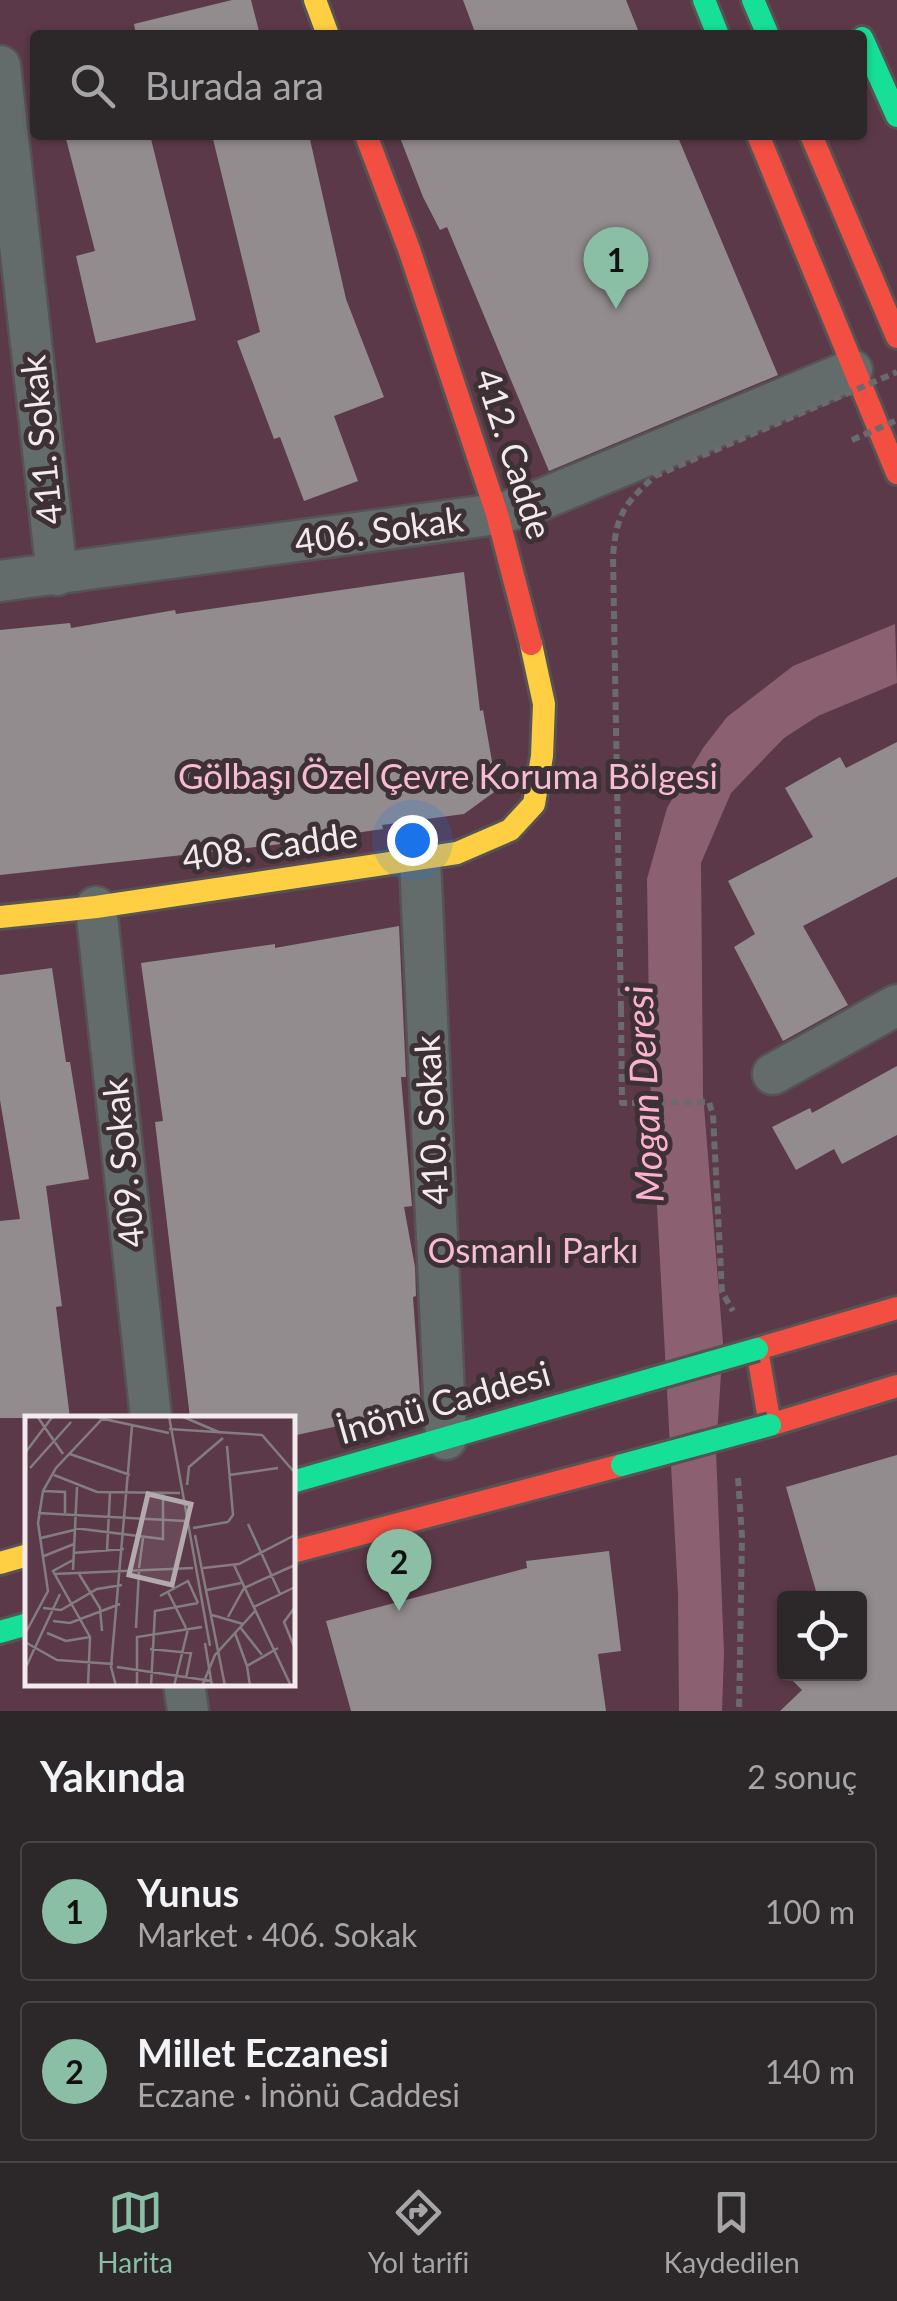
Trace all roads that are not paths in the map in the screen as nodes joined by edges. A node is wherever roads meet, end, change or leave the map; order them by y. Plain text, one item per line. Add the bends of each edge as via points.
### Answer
1 (314, 0) edge
2 (704, 0) edge
3 (753, 0) edge
4 (326, 30) edge
5 (716, 30) edge
6 (766, 30) edge
7 (867, 48) edge
8 (0, 66) edge
9 (897, 116) edge
10 (368, 140) edge
11 (760, 140) edge
12 (813, 140) edge
13 (897, 337) edge
14 (852, 370) junction
15 (897, 474) edge
16 (497, 514) junction
17 (57, 576) junction
18 (0, 582) edge
19 (534, 804) joint
20 (420, 860) junction
21 (96, 907) junction
22 (0, 916) edge
23 (897, 1006) edge
24 (772, 1074) dead end
25 (897, 1308) edge
26 (756, 1349) junction
27 (897, 1386) edge
28 (151, 1416) edge
29 (770, 1425) junction
30 (446, 1439) junction
31 (295, 1481) edge
32 (295, 1551) edge
33 (25, 1556) edge
34 (0, 1563) edge
35 (25, 1625) edge
36 (0, 1632) edge
37 (184, 1686) edge
38 (188, 1711) edge

1 - 4 main road
2 - 5 main road
3 - 6 main road
7 - 9 main road
8 - 17 street, 411. Sokak
10 - 16 main road, 412. Cadde
11 - 14 main road
12 - 13 main road
14 - 15 main road
14 - 16 street, 406. Sokak
16 - 17 street, 406. Sokak
16 - 19 main road, 412. Cadde via 544,704
17 - 18 street, 406. Sokak
19 - 20 main road, 408. Cadde via 510,830
20 - 21 main road, 408. Cadde
20 - 30 street, 410. Sokak
21 - 22 main road, 408. Cadde
21 - 28 street, 409. Sokak
23 - 24 street
25 - 26 main road, İnönü Caddesi
26 - 29 main road
26 - 30 main road, İnönü Caddesi, bridge via 614,1390 587,1407
27 - 29 main road
29 - 32 main road, bridge via 606,1463
30 - 31 main road, İnönü Caddesi
33 - 34 main road
35 - 36 main road
37 - 38 street

